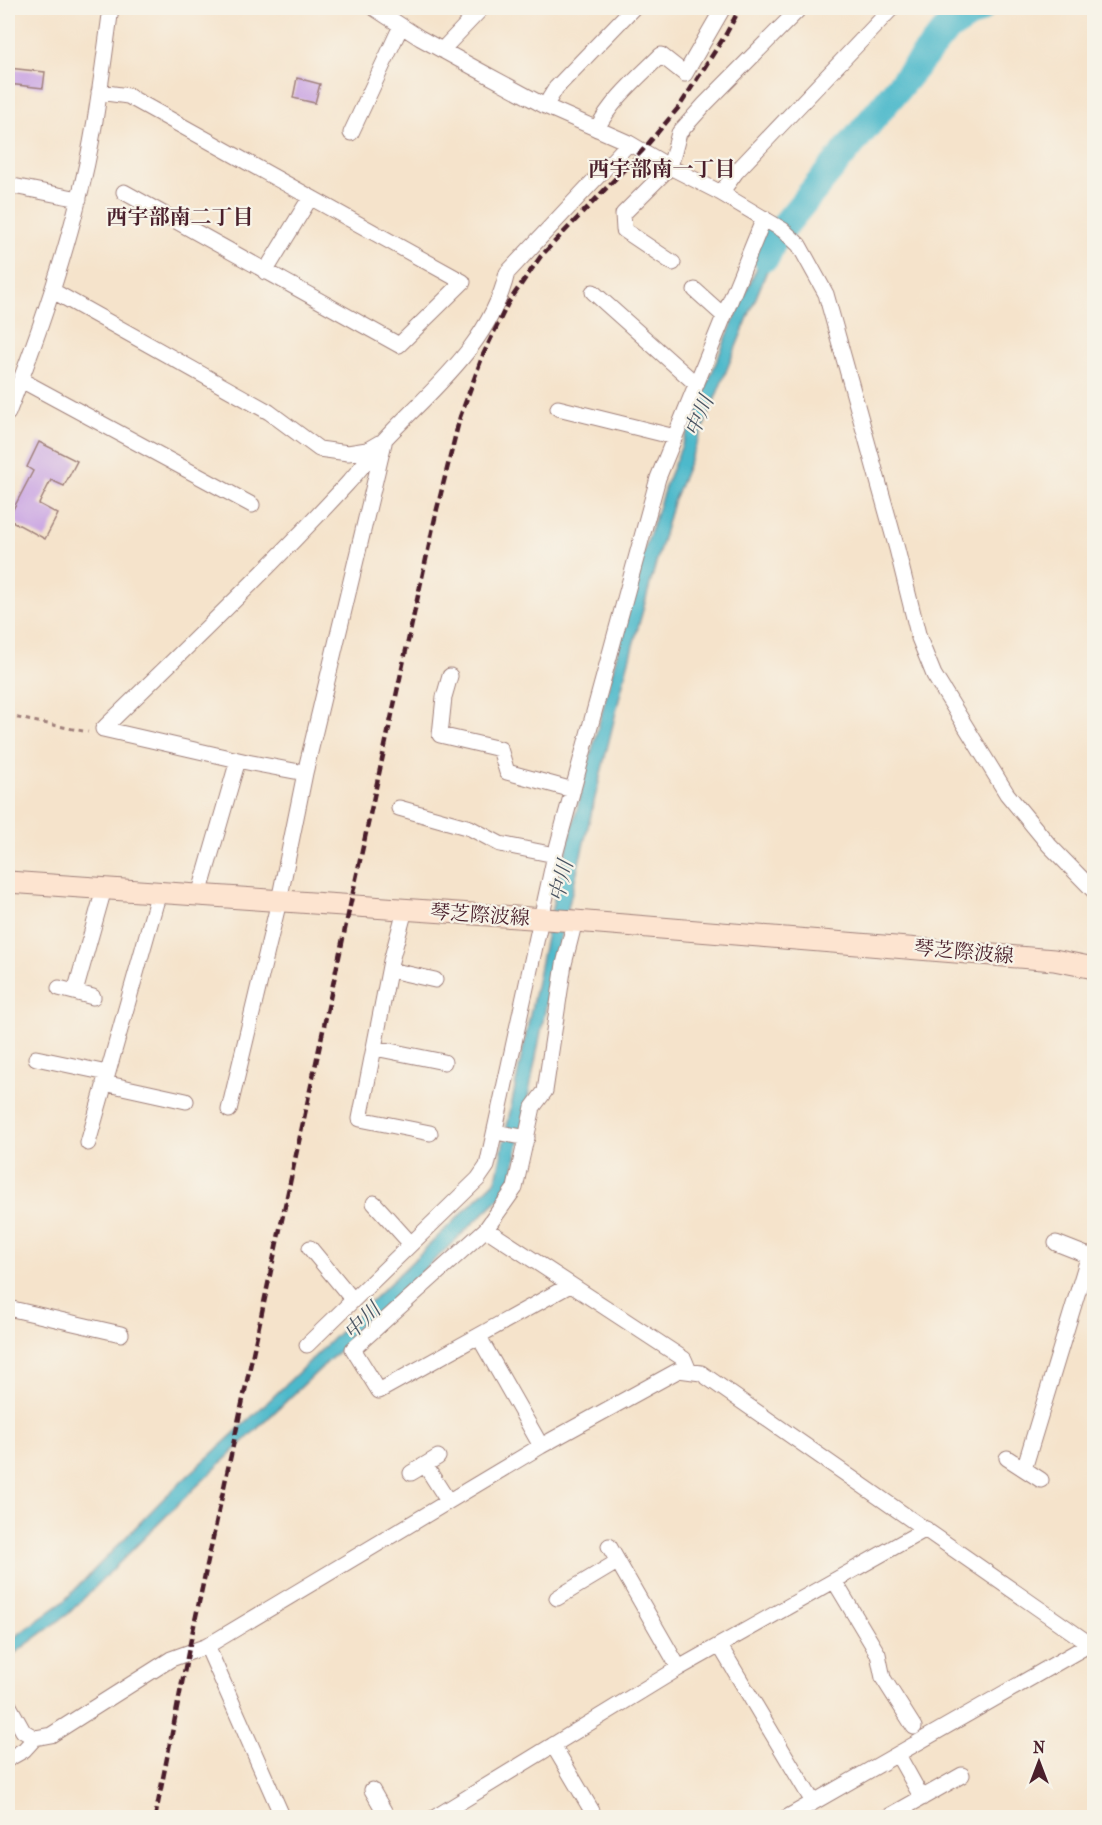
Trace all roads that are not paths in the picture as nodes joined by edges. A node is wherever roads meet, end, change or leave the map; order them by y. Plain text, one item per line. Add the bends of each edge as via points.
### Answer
1 (111, 8) edge
2 (374, 8) edge
3 (482, 8) edge
4 (633, 8) edge
5 (723, 8) edge
6 (800, 8) edge
7 (892, 8) edge
8 (401, 26) junction
9 (442, 50) junction
10 (99, 92) junction
11 (545, 106) junction
12 (597, 129) junction
13 (351, 134) dead end
14 (629, 143) junction
15 (670, 167) junction
16 (8, 185) edge
17 (124, 192) dead end
18 (721, 193) junction
19 (310, 198) junction
20 (79, 199) junction
21 (764, 218) junction
22 (673, 263) dead end
23 (265, 272) junction
24 (695, 290) dead end
25 (53, 291) junction
26 (592, 292) dead end
27 (724, 316) junction
28 (21, 380) junction
29 (696, 384) junction
30 (558, 408) dead end
31 (8, 413) edge
32 (675, 437) junction
33 (384, 440) junction
34 (252, 505) dead end
35 (450, 676) dead end
36 (237, 760) junction
37 (305, 773) junction
38 (573, 790) junction
39 (399, 808) dead end
40 (555, 855) junction
41 (8, 882) edge
42 (104, 889) junction
43 (1095, 891) edge
44 (159, 892) junction
45 (199, 895) junction
46 (279, 901) junction
47 (405, 910) junction
48 (544, 919) junction
49 (574, 921) junction
50 (1095, 968) edge
51 (390, 970) junction
52 (435, 980) dead end
53 (59, 988) dead end
54 (75, 992) junction
55 (93, 997) dead end
56 (375, 1048) junction
57 (36, 1058) dead end
58 (444, 1062) dead end
59 (106, 1078) junction
60 (186, 1101) dead end
61 (229, 1110) dead end
62 (499, 1132) junction
63 (430, 1133) dead end
64 (525, 1138) junction
65 (88, 1143) dead end
66 (374, 1203) dead end
67 (486, 1228) junction
68 (1056, 1243) dead end
69 (411, 1244) junction
70 (310, 1248) dead end
71 (1092, 1257) edge
72 (570, 1286) junction
73 (353, 1300) junction
74 (8, 1308) edge
75 (121, 1334) dead end
76 (479, 1337) junction
77 (307, 1345) dead end
78 (689, 1371) junction
79 (541, 1446) junction
80 (1007, 1458) dead end
81 (1024, 1469) junction
82 (411, 1473) dead end
83 (1041, 1480) dead end
84 (448, 1501) junction
85 (926, 1529) junction
86 (609, 1546) dead end
87 (617, 1562) junction
88 (836, 1582) junction
89 (557, 1598) dead end
90 (207, 1646) junction
91 (720, 1646) junction
92 (1092, 1646) edge
93 (680, 1668) junction
94 (8, 1704) edge
95 (914, 1727) dead end
96 (36, 1738) junction
97 (553, 1745) junction
98 (898, 1755) junction
99 (8, 1760) edge
100 (962, 1775) dead end
101 (372, 1790) dead end
102 (922, 1798) junction
103 (813, 1802) junction
104 (592, 1811) dead end
105 (283, 1818) edge
106 (388, 1818) edge
107 (434, 1818) edge
108 (786, 1818) edge
109 (886, 1818) edge

1 - 10 street
2 - 8 street
3 - 9 street
4 - 11 street via 556,88
5 - 12 street via 685,74 661,55 603,116
6 - 15 street via 712,96 680,134
7 - 18 street via 736,172
8 - 9 street
8 - 13 street
9 - 11 street
10 - 19 street via 128,96
10 - 20 street
11 - 12 street
12 - 14 street
14 - 15 street
14 - 33 street via 507,273 502,294 471,350
15 - 18 street
15 - 22 street via 623,214 624,230
16 - 20 street
17 - 23 street
18 - 21 street
19 - 23 street
19 - 23 street via 463,282 399,345
20 - 25 street
21 - 27 street
21 - 43 street via 799,245 826,294 920,638 934,675 1007,794 1049,845
24 - 27 street
25 - 28 street
25 - 33 street via 269,412 319,449 348,453 367,450
26 - 29 street
27 - 29 street
28 - 31 street
28 - 34 street
29 - 32 street
30 - 32 street
32 - 38 street via 645,521
33 - 36 street via 218,618 103,729
33 - 37 street
35 - 38 street via 440,735 500,749 507,772
36 - 37 street
36 - 45 street
37 - 46 street
38 - 40 street
39 - 40 street via 470,828 500,844
40 - 48 street
41 - 42 main road, 琴芝際波線
42 - 44 main road, 琴芝際波線
42 - 54 street
44 - 45 main road, 琴芝際波線
44 - 59 street
45 - 46 main road, 琴芝際波線
46 - 47 main road, 琴芝際波線
46 - 61 street
47 - 48 main road, 琴芝際波線
47 - 51 street
48 - 49 main road, 琴芝際波線
48 - 62 street
49 - 50 main road, 琴芝際波線 via 967,951
49 - 64 street via 545,1091 533,1107
51 - 52 street
51 - 56 street
53 - 54 street
54 - 55 street
56 - 58 street
56 - 63 street via 360,1119
57 - 59 street
59 - 60 street
59 - 65 street
62 - 64 street
62 - 69 street via 478,1179
64 - 67 street via 515,1188
66 - 69 street
67 - 72 street
67 - 76 street via 353,1349 379,1391
68 - 71 street
69 - 73 street
70 - 73 street
71 - 81 street
72 - 76 street
72 - 78 street via 684,1359
73 - 77 street
74 - 75 street
76 - 79 street
78 - 79 street via 679,1370
78 - 85 street via 701,1373
79 - 84 street
80 - 81 street
81 - 83 street
82 - 84 street via 432,1461
84 - 90 street
85 - 88 street
85 - 92 street
86 - 87 street
87 - 89 street
87 - 93 street
88 - 91 street
88 - 95 street via 878,1654 883,1678
90 - 96 street via 171,1659 51,1735
90 - 105 street
91 - 93 street
91 - 103 street
92 - 98 street
93 - 97 street
94 - 96 street via 23,1731
96 - 99 street
97 - 104 street
97 - 107 street
98 - 102 street
98 - 103 street
100 - 102 street
101 - 106 street
102 - 109 street
103 - 108 street

